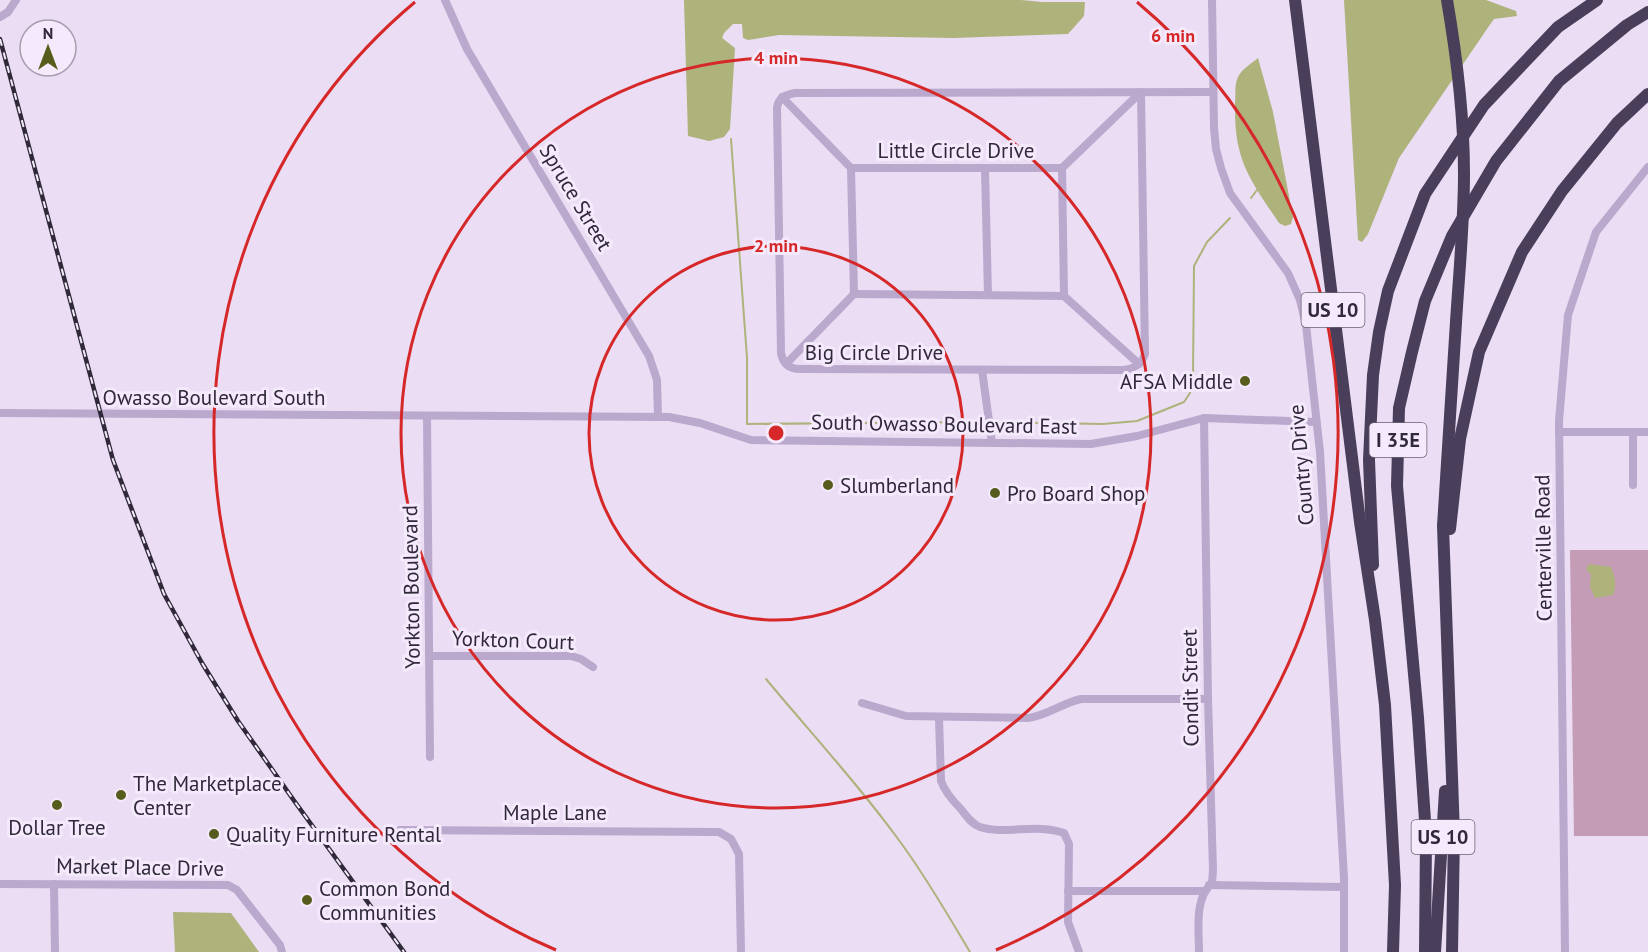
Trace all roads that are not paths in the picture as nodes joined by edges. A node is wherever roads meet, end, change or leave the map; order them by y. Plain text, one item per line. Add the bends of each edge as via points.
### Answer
1 (16, 0) edge
2 (445, 0) edge
3 (1212, 0) edge
4 (1295, 0) edge
5 (1447, 0) edge
6 (1597, 0) edge
7 (1648, 12) edge
8 (0, 17) edge
9 (1141, 92) junction
10 (1213, 92) junction
11 (1648, 94) edge
12 (782, 97) junction
13 (1648, 167) edge
14 (851, 168) junction
15 (1062, 168) junction
16 (985, 169) junction
17 (854, 294) junction
18 (988, 295) junction
19 (1064, 296) junction
20 (786, 364) junction
21 (1139, 364) junction
22 (982, 370) junction
23 (0, 413) edge
24 (427, 416) junction
25 (658, 417) junction
26 (1204, 418) junction
27 (1316, 422) junction
28 (1559, 432) junction
29 (1633, 432) junction
30 (1648, 432) edge
31 (992, 443) junction
32 (1633, 485) dead end
33 (1446, 569) junction
34 (1375, 620) junction
35 (429, 656) junction
36 (593, 667) dead end
37 (1208, 699) junction
38 (862, 703) dead end
39 (939, 717) junction
40 (1450, 722) junction
41 (430, 757) dead end
42 (400, 830) dead end
43 (0, 884) edge
44 (54, 884) junction
45 (1344, 887) junction
46 (1206, 888) junction
47 (1068, 891) junction
48 (55, 952) edge
49 (282, 952) edge
50 (741, 952) edge
51 (1078, 952) edge
52 (1199, 952) edge
53 (1344, 952) edge
54 (1393, 952) edge
55 (1425, 952) edge
56 (1436, 952) edge
57 (1452, 952) edge
58 (1565, 952) edge

1 - 8 street
2 - 25 street, Spruce Street via 467,49 649,356 657,380
3 - 10 street, Country Drive
4 - 34 highway, US 10
5 - 33 highway, US 10, bridge via 1463,125 1462,228 1443,525
6 - 34 highway, I 35E via 1558,27 1485,105 1425,194 1388,291 1372,375 1370,460
7 - 55 highway, I 35E via 1559,81 1496,161 1452,236 1425,301 1412,352 1399,408 1397,486 1426,835
9 - 10 street
9 - 12 street via 795,93
9 - 15 street, Little Circle Drive
9 - 21 street via 1145,354
10 - 27 street, Country Drive via 1216,149 1230,193 1288,273 1300,300
11 - 33 highway via 1617,123 1576,174 1522,252 1479,352 1460,439
12 - 14 street, Little Circle Drive
12 - 20 street, Big Circle Drive via 777,103 777,132 781,353
13 - 28 street, Centerville Road via 1596,232 1568,315
14 - 16 street, Little Circle Drive
14 - 17 street, Little Circle Drive
15 - 16 street, Little Circle Drive
15 - 19 street, Little Circle Drive
16 - 18 street
17 - 18 street
17 - 20 street
18 - 19 street
19 - 21 street
20 - 22 street, Big Circle Drive via 794,369
21 - 22 street, Big Circle Drive via 1123,370
22 - 31 street
23 - 24 street, Owasso Boulevard South
24 - 25 street, South Owasso Boulevard East
24 - 35 street, Yorkton Boulevard
25 - 31 street, South Owasso Boulevard East via 686,419 751,440
26 - 27 street, South Owasso Boulevard East
26 - 31 street, South Owasso Boulevard East via 1091,444
26 - 37 street, Condit Street
27 - 45 street, Country Drive
28 - 29 street
28 - 58 street, Centerville Road
29 - 30 street
29 - 32 street
33 - 40 highway, US 10
34 - 54 highway, I 35E via 1385,705 1395,885
35 - 36 street, Yorkton Court via 571,656
35 - 41 street, Yorkton Boulevard
37 - 39 street via 1087,698 1036,717
37 - 46 street, Condit Street via 1214,870 1212,883
38 - 39 street via 906,716
39 - 47 street via 940,771 945,791 980,827 1052,829 1064,833 1069,844
40 - 56 highway, US 10
40 - 57 highway via 1454,834
42 - 50 street, Maple Lane via 724,834 739,854
43 - 44 street, Market Place Drive
44 - 48 street
44 - 49 street, Market Place Drive via 232,886
45 - 46 street
45 - 53 street, Country Drive
46 - 47 street
46 - 52 street, Condit Street via 1199,919
47 - 51 street via 1068,922

